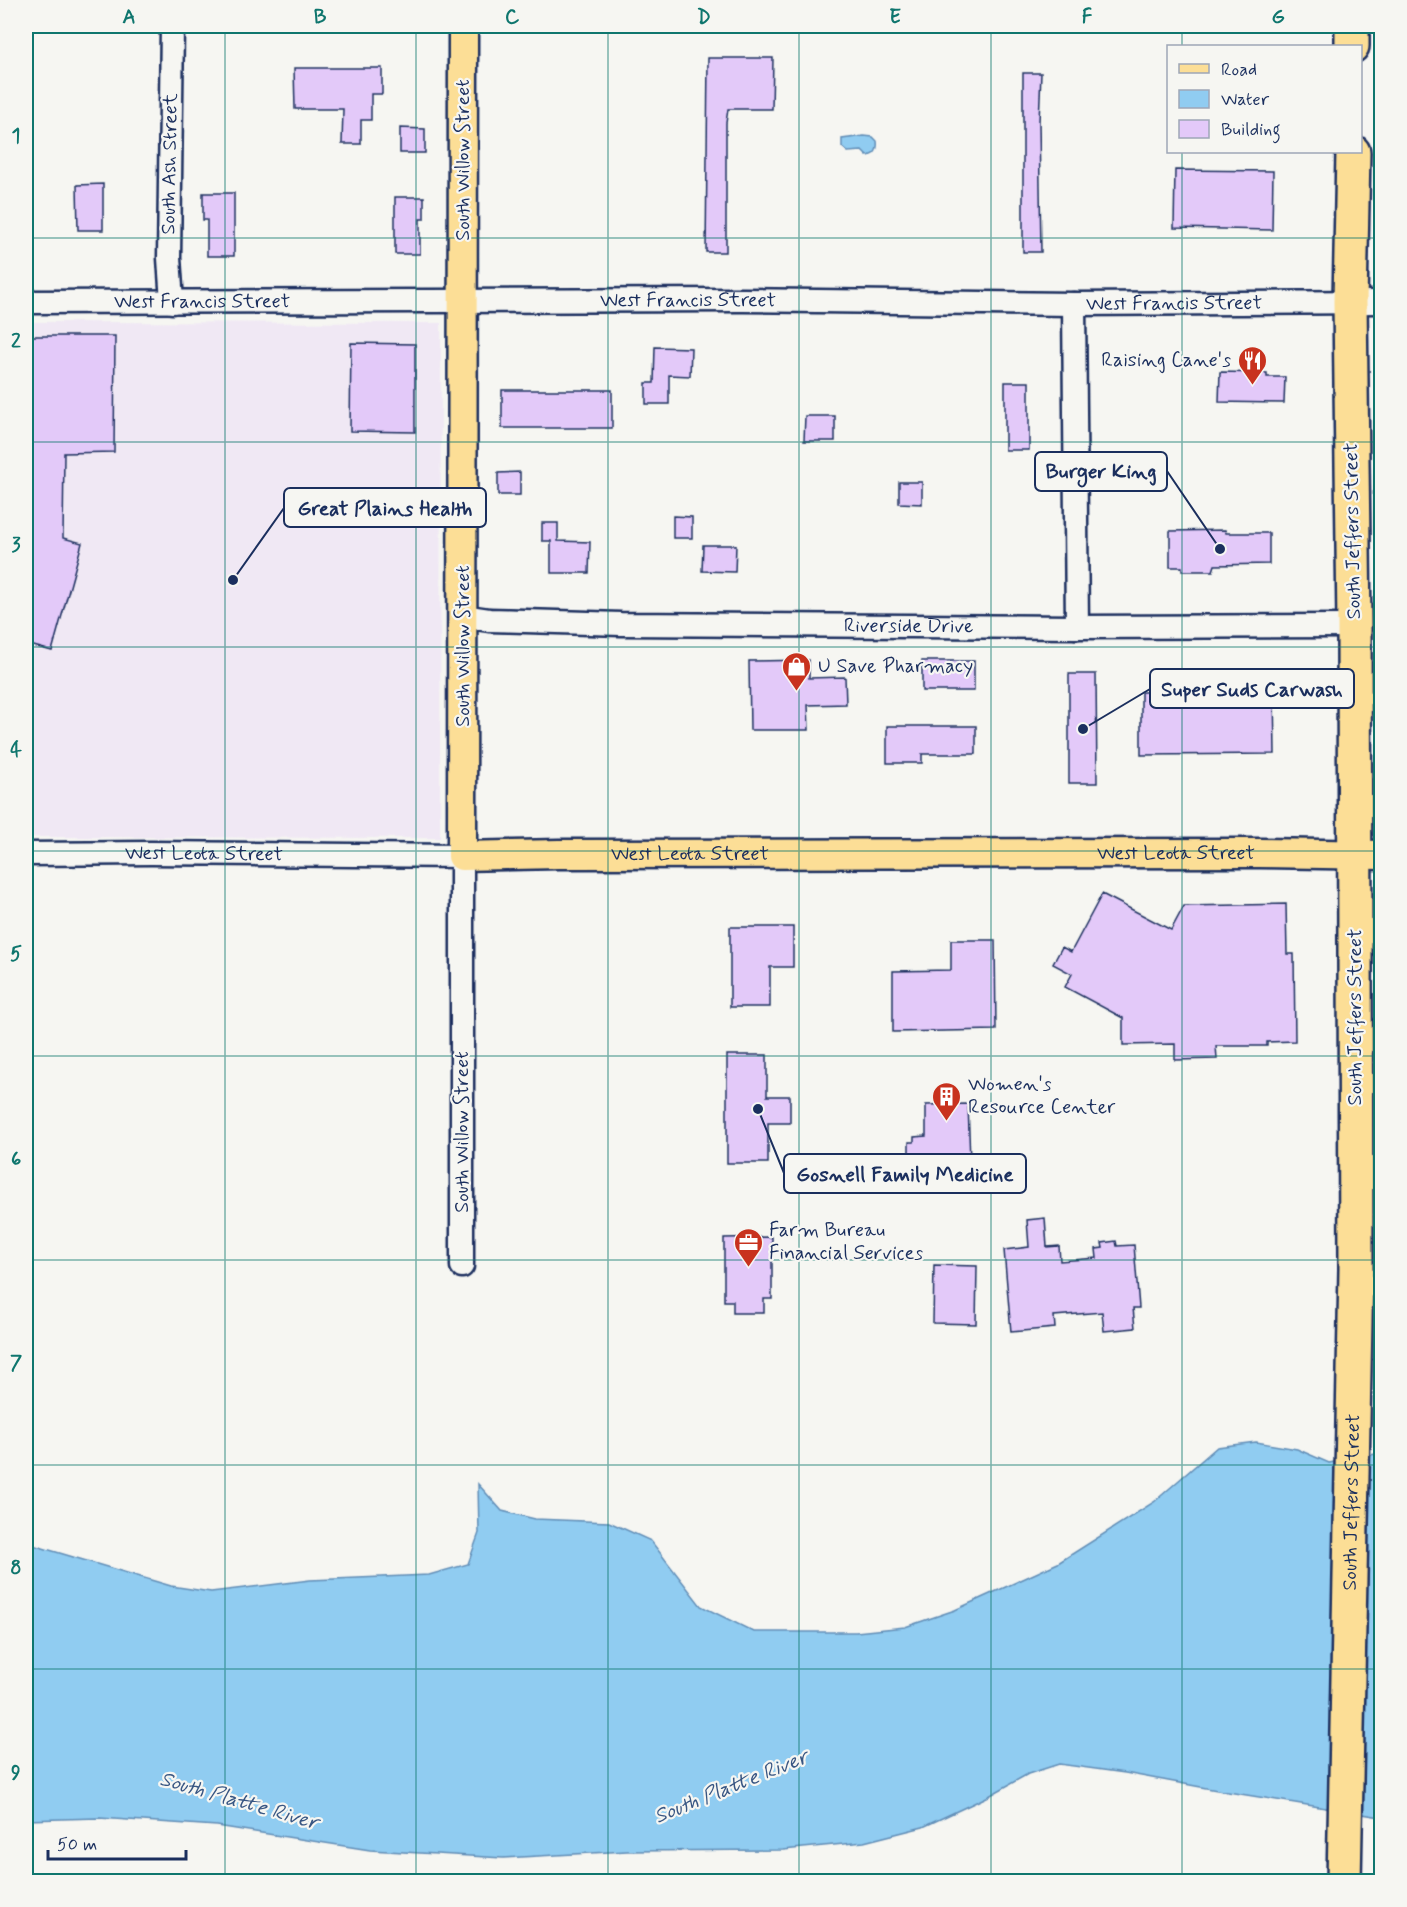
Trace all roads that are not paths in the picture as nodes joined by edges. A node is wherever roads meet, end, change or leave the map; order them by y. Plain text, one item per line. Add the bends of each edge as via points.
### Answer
1 (172, 26) edge
2 (463, 26) edge
3 (1352, 26) edge
4 (1352, 45) edge
5 (1353, 153) edge
6 (464, 300) junction
7 (26, 302) edge
8 (172, 302) junction
9 (1366, 302) edge
10 (1074, 304) junction
11 (462, 616) junction
12 (1354, 626) junction
13 (1077, 627) junction
14 (26, 854) edge
15 (1368, 855) edge
16 (462, 856) junction
17 (462, 1266) dead end
18 (1344, 1878) edge

1 - 8 street, South Ash Street
2 - 6 main road, South Willow Street
3 - 4 highway
5 - 9 highway, South Jeffers Street
6 - 8 street, West Francis Street
6 - 10 street, West Francis Street
6 - 11 main road, South Willow Street
7 - 8 street, West Francis Street
9 - 10 street, West Francis Street
9 - 12 highway, South Jeffers Street
10 - 13 street
11 - 13 street, Riverside Drive via 621,624
11 - 16 main road, South Willow Street
12 - 13 street, Riverside Drive
12 - 15 highway, South Jeffers Street
14 - 16 street, West Leota Street
15 - 16 main road, West Leota Street
15 - 18 highway, South Jeffers Street
16 - 17 street, South Willow Street

